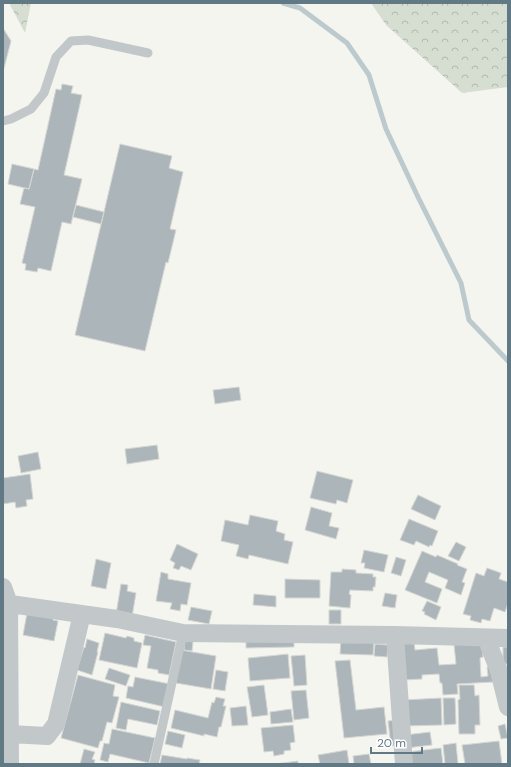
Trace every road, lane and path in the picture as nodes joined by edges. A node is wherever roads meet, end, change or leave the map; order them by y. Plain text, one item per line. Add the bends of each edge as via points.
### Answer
1 (148, 54) dead end
2 (3, 122) edge
3 (3, 587) edge
4 (6, 603) edge
5 (82, 614) junction
6 (183, 633) junction
7 (395, 635) junction
8 (486, 638) junction
9 (508, 638) edge
10 (508, 708) edge
11 (10, 734) junction
12 (10, 764) edge
13 (154, 764) edge
14 (404, 764) edge

1 - 2 lane via 88,40 71,41 56,57 44,93 31,109
3 - 4 street
4 - 5 street
4 - 11 street
5 - 6 street
5 - 11 street via 56,724 47,736
6 - 7 street
6 - 13 lane
7 - 8 street
7 - 14 street
8 - 9 street
8 - 10 street via 499,671
11 - 12 street

